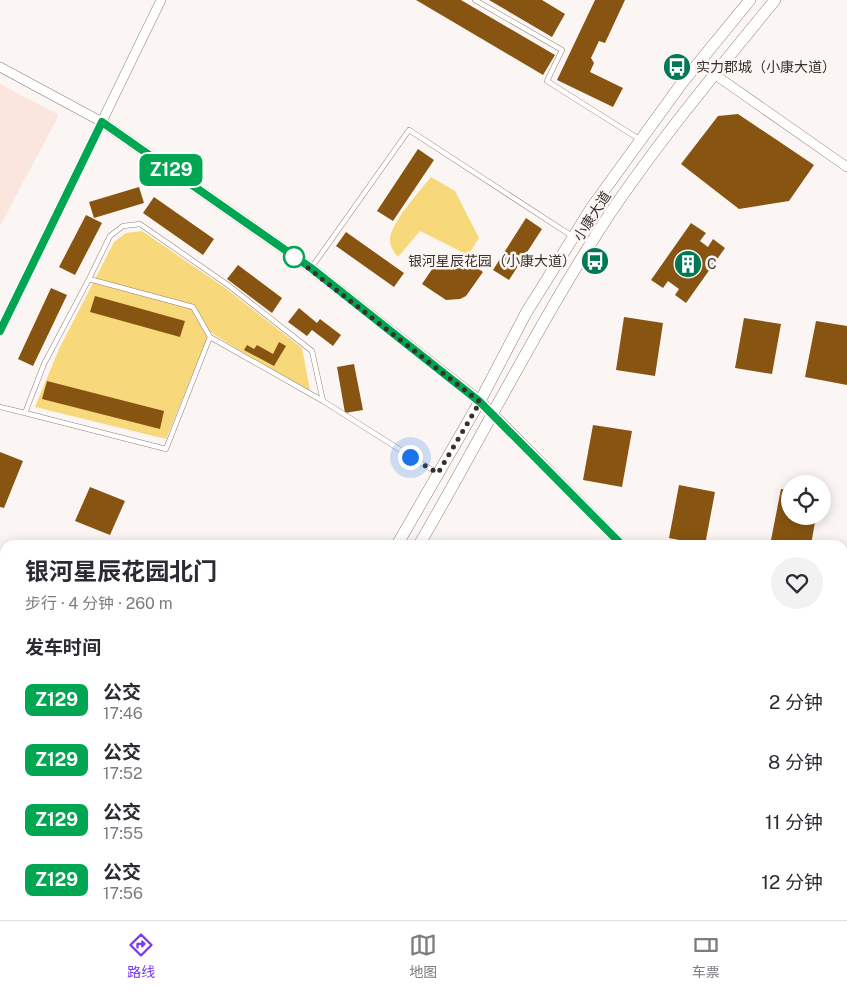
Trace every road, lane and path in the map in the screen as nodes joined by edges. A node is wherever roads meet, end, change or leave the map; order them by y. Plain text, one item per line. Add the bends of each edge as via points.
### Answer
1 (161, 0) edge
2 (475, 0) edge
3 (750, 0) edge
4 (775, 0) edge
5 (0, 68) edge
6 (714, 74) junction
7 (102, 122) junction
8 (639, 139) junction
9 (847, 167) edge
10 (573, 237) junction
11 (311, 268) junction
12 (89, 279) junction
13 (0, 331) edge
14 (210, 337) junction
15 (323, 401) junction
16 (480, 402) junction
17 (0, 407) edge
18 (25, 413) junction
19 (493, 415) junction
20 (438, 473) junction
21 (400, 540) edge
22 (422, 540) edge
23 (617, 540) edge

1 - 7 street
2 - 8 lane via 562,50 547,81
3 - 8 main road, 小康大道
4 - 6 main road, 小康大道
5 - 7 street
6 - 9 street
6 - 19 main road, 小康大道 via 608,218 543,322
7 - 11 street
7 - 13 street
8 - 10 main road, 小康大道
10 - 11 lane via 409,130
10 - 16 main road, 小康大道 via 526,313
11 - 16 street
12 - 14 lane via 193,307
12 - 15 lane via 110,236 123,226 140,224 228,285 312,351
12 - 18 lane via 44,364
14 - 15 lane
14 - 18 lane via 166,449
15 - 20 lane
16 - 19 street
16 - 20 main road, 小康大道
17 - 18 lane
19 - 22 main road, 小康大道
19 - 23 street
20 - 21 main road, 小康大道

